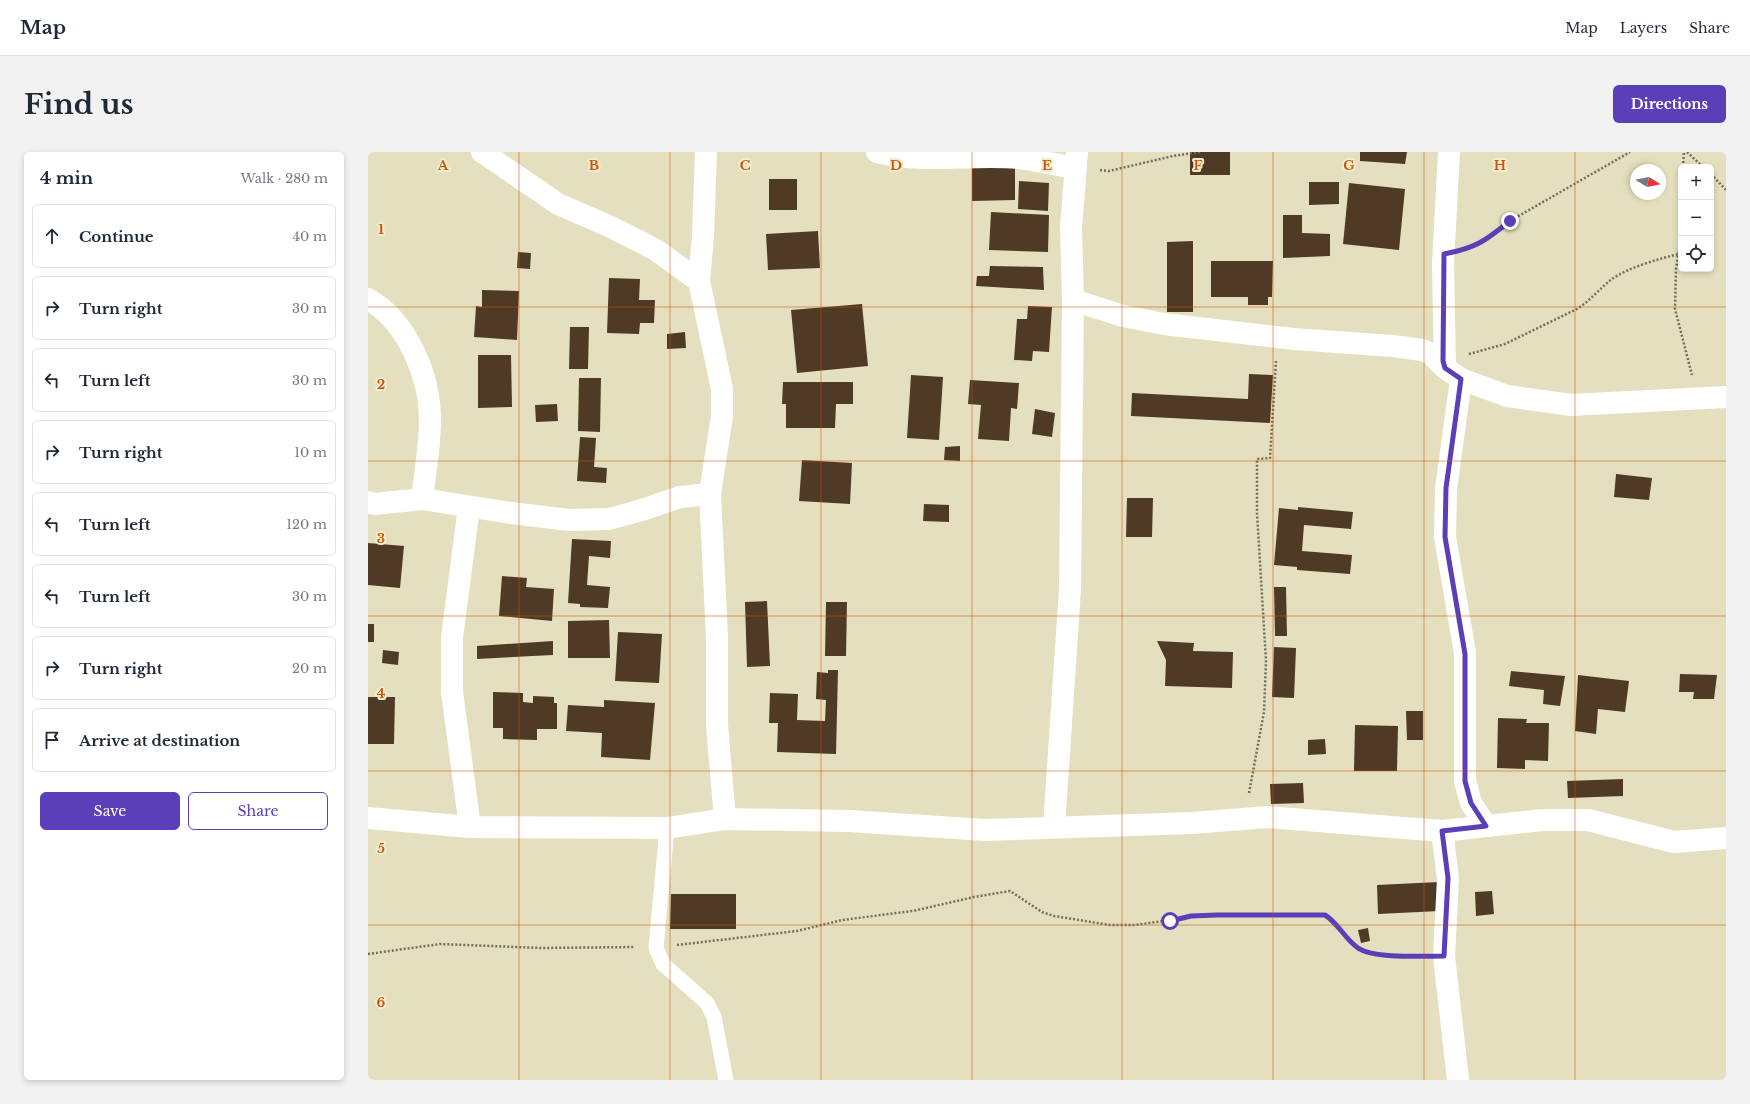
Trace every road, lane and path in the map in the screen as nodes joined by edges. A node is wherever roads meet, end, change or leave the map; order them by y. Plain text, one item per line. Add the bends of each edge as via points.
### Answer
1 (482, 152) edge
2 (706, 152) edge
3 (877, 152) edge
4 (1200, 152) edge
5 (1449, 152) edge
6 (1630, 152) edge
7 (1684, 152) edge
8 (1687, 152) edge
9 (1076, 160) edge
10 (1683, 164) edge
11 (1701, 164) edge
12 (1714, 177) edge
13 (1726, 190) edge
14 (1444, 254) junction
15 (1678, 254) edge
16 (1678, 259) edge
17 (699, 281) junction
18 (368, 300) edge
19 (1073, 300) junction
20 (1277, 337) junction
21 (1450, 369) junction
22 (1704, 397) junction
23 (1726, 397) edge
24 (710, 494) junction
25 (422, 499) junction
26 (368, 502) edge
27 (469, 506) junction
28 (1268, 817) junction
29 (368, 818) edge
30 (725, 819) junction
31 (1486, 826) junction
32 (470, 827) junction
33 (1054, 827) junction
34 (667, 828) junction
35 (1442, 831) junction
36 (1726, 838) edge
37 (656, 948) junction
38 (368, 954) edge
39 (1444, 956) junction
40 (726, 1080) edge
41 (1458, 1080) edge

1 - 17 street via 558,204 611,226 656,250
2 - 17 street
3 - 9 street via 918,158
4 - 9 path via 1109,171
5 - 14 street
6 - 14 path via 1510,221 1488,239 1467,250
7 - 10 path
8 - 11 path
9 - 19 street via 1071,227
12 - 13 path
14 - 21 street
15 - 21 path via 1624,272 1613,278 1586,304
16 - 22 path via 1675,309 1688,362 1695,383
17 - 24 street via 722,389 722,416
18 - 25 street via 376,304 406,335 425,379 430,420
19 - 20 street via 1123,316 1164,324
19 - 33 street via 1070,589
20 - 21 street via 1422,350 1430,353
20 - 28 path via 1270,458 1257,459 1257,513 1265,668 1264,712 1248,798
21 - 22 street via 1507,396 1571,404
21 - 31 street via 1445,537 1465,654 1465,781 1471,803
22 - 23 street
24 - 27 street via 680,497 609,519 570,520 511,514
24 - 30 street via 717,637 717,726
25 - 26 street via 375,504
25 - 27 street
27 - 32 street via 452,638 452,692
28 - 33 street via 1192,823
28 - 35 street
29 - 32 street
30 - 33 street via 849,821 986,830
30 - 34 street
31 - 35 street
31 - 36 street via 1542,820 1588,820 1674,842
32 - 34 street
34 - 37 lane
35 - 39 street via 1448,878
37 - 38 path via 541,948 440,944
37 - 39 path via 797,931 842,920 913,911 1010,891 1042,912 1110,925 1135,925 1191,916 1325,915 1332,919 1358,949 1408,957
37 - 40 lane via 663,964 672,974 707,1003 714,1017
39 - 41 street

